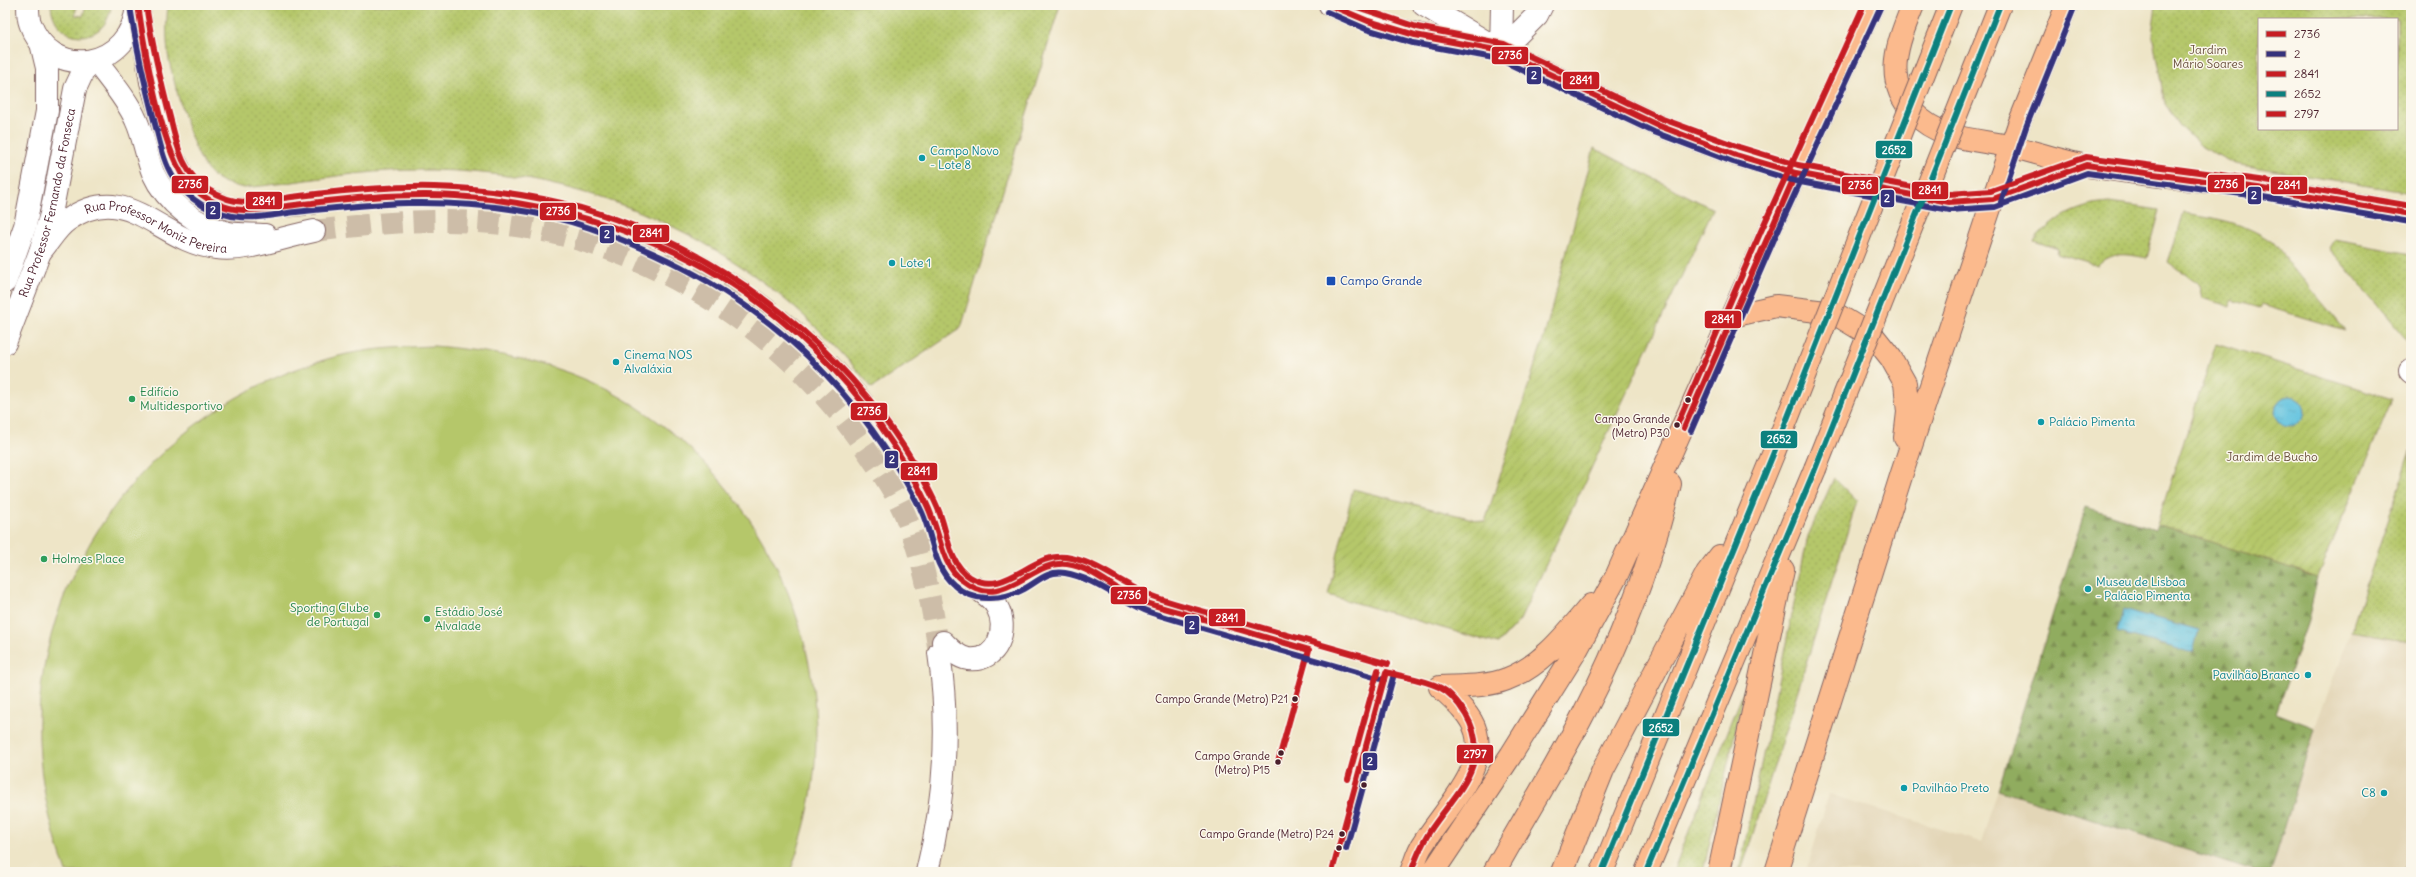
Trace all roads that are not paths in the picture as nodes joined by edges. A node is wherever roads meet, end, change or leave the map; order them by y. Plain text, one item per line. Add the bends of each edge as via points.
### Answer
1 (28, 5) edge
2 (137, 5) edge
3 (1330, 5) edge
4 (1424, 5) edge
5 (1502, 5) edge
6 (1542, 5) edge
7 (1873, 5) edge
8 (1913, 5) edge
9 (1951, 5) edge
10 (2000, 5) edge
11 (2067, 5) edge
12 (41, 43) junction
13 (1501, 51) junction
14 (92, 61) junction
15 (2011, 147) junction
16 (2086, 165) junction
17 (1796, 173) junction
18 (1993, 199) junction
19 (313, 203) tunnel mouth
20 (2411, 214) edge
21 (314, 231) tunnel mouth
22 (287, 236) junction
23 (40, 252) junction
24 (5, 282) edge
25 (1732, 316) junction
26 (5, 343) edge
27 (1684, 428) junction
28 (1902, 473) junction
29 (1794, 519) junction
30 (1740, 530) junction
31 (1616, 577) junction
32 (976, 588) tunnel mouth
33 (927, 872) edge
34 (1411, 872) edge
35 (1433, 872) edge
36 (1494, 872) edge
37 (1562, 872) edge
38 (1602, 872) edge
39 (1646, 872) edge
40 (1719, 872) edge
41 (1776, 872) edge

1 - 12 street via 30,23
2 - 14 street via 136,20 128,38 113,52
2 - 19 street via 151,82 172,155 185,180 204,197 228,208 244,210
3 - 13 street via 1368,21 1415,35
4 - 13 street
5 - 13 street
6 - 13 street via 1537,15
7 - 17 main road
8 - 15 main road via 1896,48 1894,72 1900,92 1913,112 1930,127 1942,133
9 - 30 main road, bridge via 1774,452
10 - 29 main road, bridge
11 - 15 main road
12 - 14 street via 54,54 71,60
12 - 24 street, Rua Professor Fernando da Fonseca via 47,68 48,111 24,226
13 - 17 street via 1657,125 1736,156
14 - 22 street, Rua Professor Moniz Pereira via 137,121 154,175 181,210 205,225 224,232
14 - 23 street, Rua Professor Fernando da Fonseca via 75,89 51,214
15 - 16 main road
15 - 18 main road
16 - 18 main road
16 - 20 main road via 2258,188
17 - 18 main road via 1949,202
17 - 25 main road
18 - 28 main road
21 - 22 street, Rua Professor Moniz Pereira
22 - 23 street, Rua Professor Moniz Pereira via 236,249 216,248 193,244 143,215 120,206 106,205 88,209 67,220
23 - 26 street, Rua Professor Fernando da Fonseca
25 - 27 main road
25 - 28 main road via 1776,306 1834,313 1875,338 1891,358 1905,383 1908,412
27 - 31 main road
27 - 36 main road via 1656,541 1606,667 1585,711
28 - 41 main road
29 - 39 main road
29 - 40 main road
30 - 37 main road via 1707,573 1624,728 1603,770
30 - 38 main road
31 - 34 main road via 1565,635 1526,670 1506,680 1440,687 1465,713 1475,731 1478,743 1475,761 1467,780 1421,846
31 - 35 main road via 1572,658
32 - 33 street via 996,605 1002,617 1002,635 990,654 969,659 941,648 944,690 943,789

